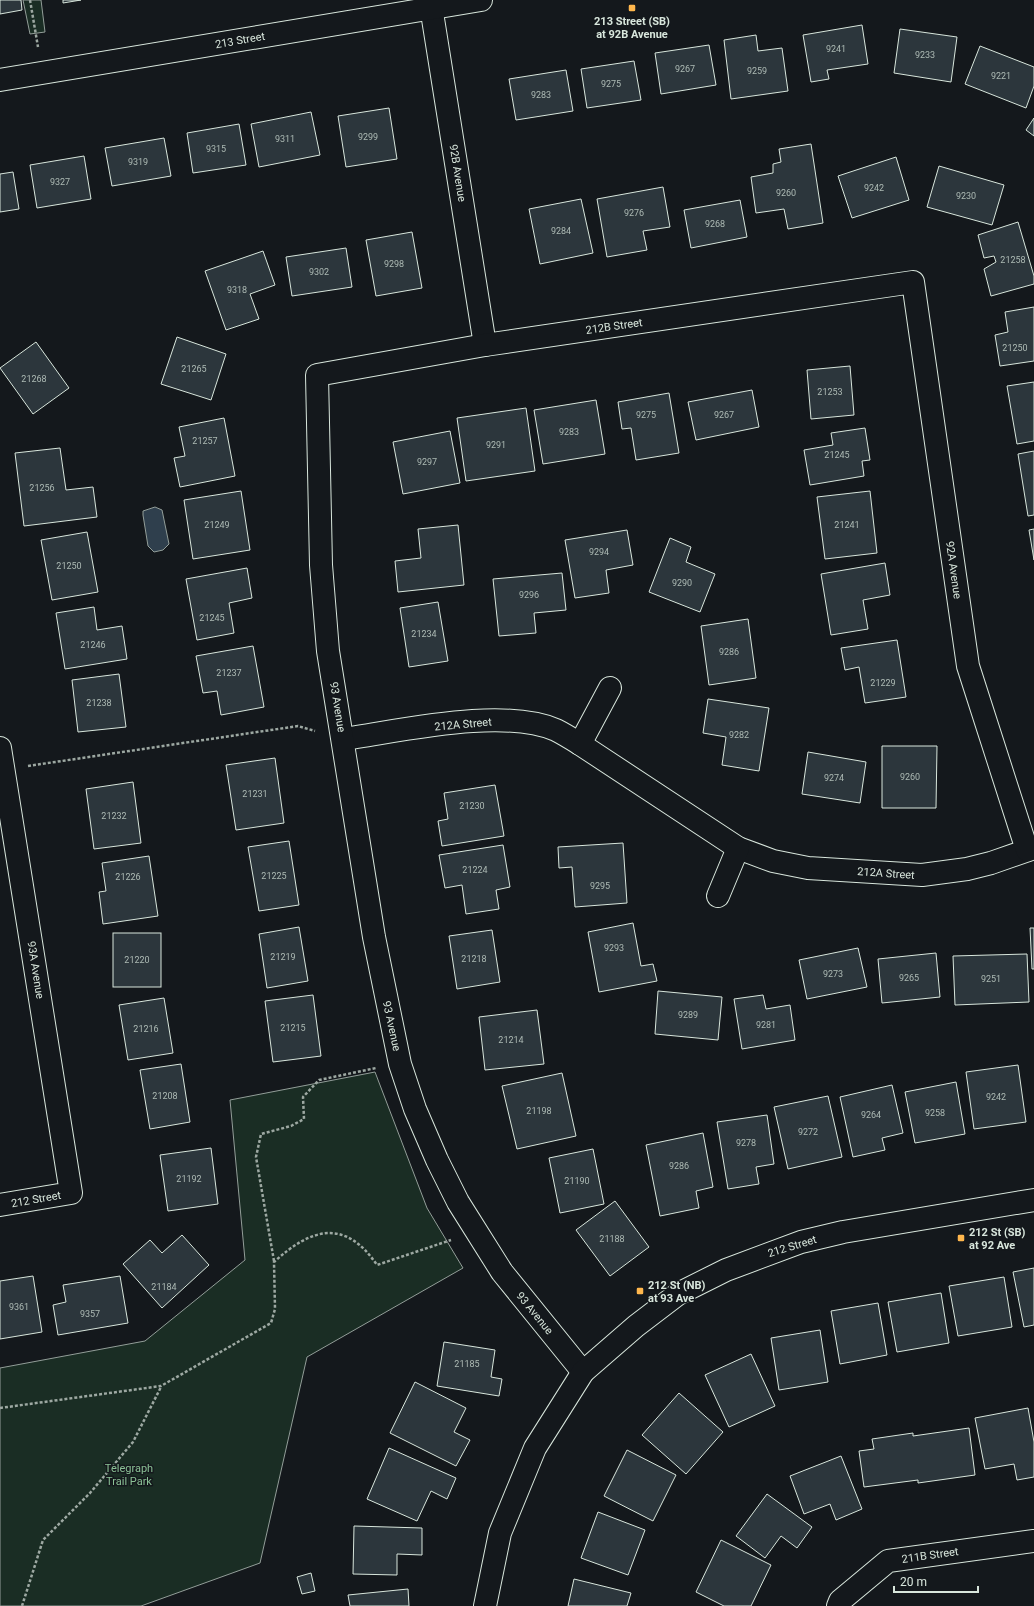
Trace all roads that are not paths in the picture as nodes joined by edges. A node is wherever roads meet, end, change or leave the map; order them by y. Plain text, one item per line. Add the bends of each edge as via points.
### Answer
1 (481, 0) edge
2 (430, 4) edge
3 (0, 80) edge
4 (912, 282) joint
5 (485, 345) junction
6 (317, 375) joint
7 (610, 688) dead end
8 (343, 739) junction
9 (580, 744) junction
10 (0, 748) edge
11 (738, 848) junction
12 (1031, 849) edge
13 (718, 896) dead end
14 (71, 1193) joint
15 (1034, 1200) edge
16 (0, 1205) edge
17 (583, 1372) junction
18 (1034, 1541) edge
19 (839, 1603) edge
20 (485, 1606) edge

1 - 2 street, 213 Street
2 - 3 street, 213 Street
2 - 5 street, 92B Avenue
4 - 5 street, 212B Street
4 - 12 street, 92A Avenue via 968,666
5 - 6 street, 212B Street
6 - 8 street, 93 Avenue via 324,611
7 - 9 street
8 - 9 street, 212A Street via 487,720 536,725 555,730
8 - 17 street, 93 Avenue via 374,937 400,1064 415,1109 437,1160 476,1232 502,1272
9 - 11 street, 212A Street
10 - 14 street, 93A Avenue
11 - 12 street, 212A Street via 773,861 808,868 922,875 966,869
11 - 13 street
14 - 16 street, 212 Street
15 - 17 street, 212 Street via 843,1232 774,1251 726,1270 678,1294
17 - 20 street via 532,1455 500,1533
18 - 19 street, 211B Street via 888,1562

